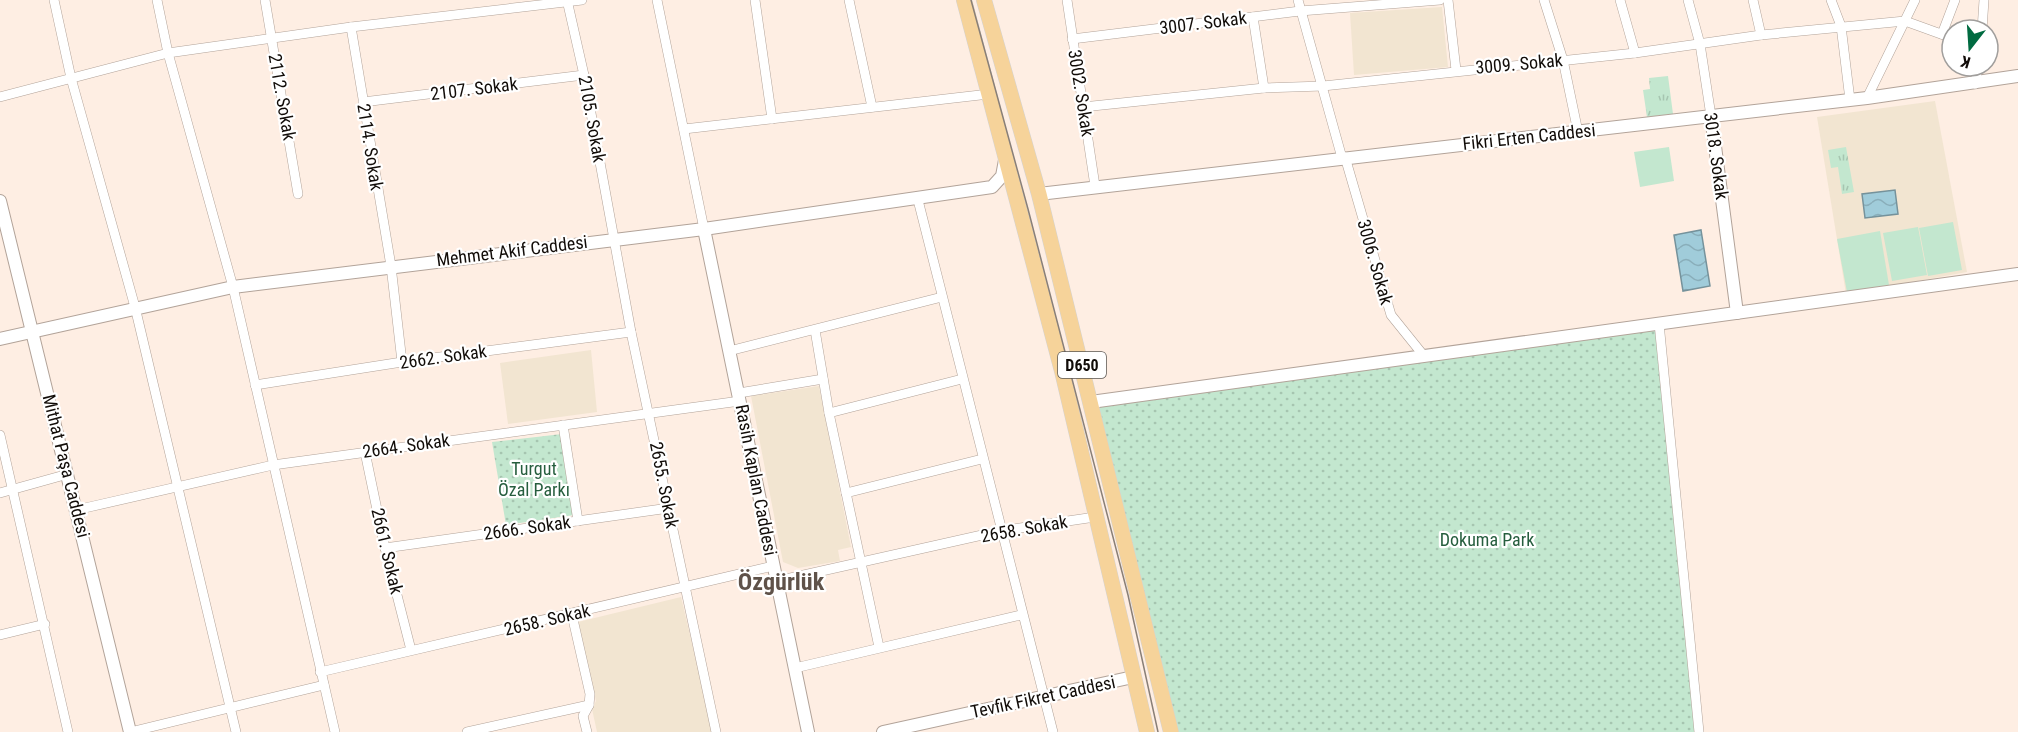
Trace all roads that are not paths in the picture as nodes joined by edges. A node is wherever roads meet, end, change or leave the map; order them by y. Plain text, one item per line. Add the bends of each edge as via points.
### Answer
1 (54, 0) edge
2 (157, 0) edge
3 (265, 0) edge
4 (487, 0) edge
5 (582, 0) edge
6 (657, 0) edge
7 (755, 0) edge
8 (849, 0) edge
9 (957, 0) edge
10 (964, 0) edge
11 (984, 0) edge
12 (993, 0) edge
13 (1066, 0) edge
14 (1298, 0) edge
15 (1440, 0) edge
16 (1448, 0) edge
17 (1544, 0) edge
18 (1620, 0) edge
19 (1688, 0) edge
20 (1753, 0) edge
21 (1831, 0) edge
22 (1915, 0) edge
23 (1955, 0) edge
24 (1984, 0) edge
25 (567, 1) edge
26 (489, 10) junction
27 (1300, 11) junction
28 (1253, 17) junction
29 (1948, 18) edge
30 (1983, 18) edge
31 (1905, 21) junction
32 (351, 27) junction
33 (1841, 27) junction
34 (1940, 33) edge
35 (1761, 35) junction
36 (272, 38) junction
37 (1072, 39) junction
38 (975, 44) junction
39 (1700, 44) junction
40 (168, 53) junction
41 (1001, 53) junction
42 (1635, 53) junction
43 (1563, 60) junction
44 (1456, 70) junction
45 (584, 75) junction
46 (2018, 76) edge
47 (71, 78) junction
48 (1976, 78) edge
49 (1975, 84) junction
50 (1323, 86) junction
51 (1264, 88) junction
52 (989, 94) junction
53 (0, 97) edge
54 (1867, 98) junction
55 (1850, 100) junction
56 (363, 102) junction
57 (872, 107) junction
58 (1083, 107) junction
59 (1711, 116) junction
60 (772, 119) junction
61 (684, 129) junction
62 (1578, 132) junction
63 (1006, 156) junction
64 (1344, 157) junction
65 (1095, 186) junction
66 (298, 194) dead end
67 (1038, 194) junction
68 (918, 200) junction
69 (0, 201) edge
70 (704, 229) junction
71 (615, 238) junction
72 (391, 266) junction
73 (2018, 274) edge
74 (233, 287) junction
75 (942, 297) junction
76 (135, 307) junction
77 (1737, 313) junction
78 (1659, 323) junction
79 (815, 330) junction
80 (33, 332) junction
81 (631, 332) junction
82 (0, 339) edge
83 (729, 351) junction
84 (1424, 356) junction
85 (402, 362) junction
86 (823, 379) junction
87 (962, 379) junction
88 (255, 385) junction
89 (739, 397) junction
90 (1091, 402) junction
91 (829, 412) junction
92 (650, 413) junction
93 (563, 425) junction
94 (0, 435) edge
95 (365, 452) junction
96 (982, 459) junction
97 (273, 465) junction
98 (68, 474) junction
99 (178, 488) junction
100 (14, 489) junction
101 (846, 493) junction
102 (0, 494) edge
103 (669, 508) junction
104 (76, 510) junction
105 (1095, 517) junction
106 (578, 521) junction
107 (1000, 531) junction
108 (385, 548) junction
109 (860, 564) junction
110 (773, 566) junction
111 (777, 581) junction
112 (683, 586) junction
113 (572, 615) junction
114 (1021, 615) junction
115 (45, 624) junction
116 (0, 635) edge
117 (879, 647) junction
118 (411, 650) junction
119 (1151, 656) junction
120 (795, 668) junction
121 (320, 672) junction
122 (1132, 678) junction
123 (324, 685) junction
124 (1046, 697) junction
125 (589, 705) junction
126 (230, 709) junction
127 (68, 732) edge
128 (130, 732) edge
129 (236, 732) edge
130 (335, 732) edge
131 (467, 732) edge
132 (587, 732) edge
133 (716, 732) edge
134 (808, 732) edge
135 (883, 732) edge
136 (1053, 732) edge
137 (1146, 732) edge
138 (1171, 732) edge
139 (1700, 732) edge

1 - 47 street
2 - 40 street
3 - 36 street, 2112. Sokak
4 - 26 street
5 - 25 street
6 - 61 street
7 - 60 street
8 - 57 street
9 - 38 highway
10 - 38 highway, D650
11 - 41 highway, D650
12 - 41 highway
13 - 37 street, 3002. Sokak
14 - 27 street, 3006. Sokak
15 - 27 street, 3007. Sokak
16 - 44 street
17 - 43 street
18 - 42 street
19 - 39 street, 3018. Sokak
20 - 35 street
21 - 33 street
22 - 31 street
23 - 29 street
24 - 30 street
25 - 26 street
25 - 45 street, 2105. Sokak
26 - 32 street
27 - 28 street, 3007. Sokak
27 - 50 street, 3006. Sokak
28 - 37 street, 3007. Sokak
28 - 51 street
31 - 33 street, 3009. Sokak
31 - 34 street, 3009. Sokak
31 - 54 street
32 - 36 street
32 - 56 street, 2114. Sokak
33 - 35 street, 3009. Sokak
33 - 55 street
35 - 39 street, 3009. Sokak
36 - 40 street
36 - 66 street, 2112. Sokak
37 - 58 street, 3002. Sokak
38 - 52 highway, D650
39 - 42 street, 3009. Sokak
39 - 59 street, 3018. Sokak
40 - 47 street
40 - 74 street
41 - 67 highway, D650
42 - 43 street, 3009. Sokak
43 - 44 street, 3009. Sokak
43 - 62 street
44 - 50 street, 3009. Sokak
45 - 56 street, 2107. Sokak
45 - 71 street, 2105. Sokak
46 - 49 street, Fikri Erten Caddesi
47 - 53 street
47 - 76 street
48 - 49 street
49 - 54 street, Fikri Erten Caddesi
50 - 51 street, 3009. Sokak
50 - 64 street, 3006. Sokak
51 - 58 street, 3009. Sokak
52 - 57 street
52 - 63 highway, D650
54 - 55 street, Fikri Erten Caddesi
55 - 59 street, Fikri Erten Caddesi
56 - 72 street, 2114. Sokak
57 - 60 street
58 - 65 street, 3002. Sokak
59 - 62 street, Fikri Erten Caddesi
59 - 77 street, 3018. Sokak
60 - 61 street
61 - 70 street
62 - 64 street, Fikri Erten Caddesi
63 - 68 street, Mehmet Akif Caddesi via 1002,176 992,188
63 - 105 highway, D650
64 - 65 street, Fikri Erten Caddesi
64 - 84 street, 3006. Sokak via 1391,315
65 - 67 street, Fikri Erten Caddesi
67 - 90 highway, D650
68 - 70 street, Mehmet Akif Caddesi
68 - 75 street
69 - 80 street, Mithat Paşa Caddesi
70 - 71 street, Mehmet Akif Caddesi
70 - 83 street, Rasih Kaplan Caddesi
71 - 72 street, Mehmet Akif Caddesi
71 - 81 street, 2655. Sokak
72 - 74 street, Mehmet Akif Caddesi
72 - 85 street, 2114. Sokak
73 - 77 street
74 - 76 street, Mehmet Akif Caddesi
74 - 88 street
75 - 79 street
75 - 87 street
76 - 80 street, Mehmet Akif Caddesi
76 - 99 street
77 - 78 street
78 - 84 street
78 - 139 street
79 - 83 street
79 - 86 street
80 - 82 street, Mehmet Akif Caddesi
80 - 98 street, Mithat Paşa Caddesi
81 - 85 street, 2662. Sokak
81 - 92 street, 2655. Sokak
83 - 89 street, Rasih Kaplan Caddesi
84 - 90 street
85 - 88 street, 2662. Sokak
86 - 89 street, 2664. Sokak
86 - 91 street
87 - 91 street
87 - 96 street
88 - 97 street
89 - 92 street, 2664. Sokak
89 - 110 street, Rasih Kaplan Caddesi
90 - 119 highway, D650
91 - 101 street
92 - 93 street, 2664. Sokak
92 - 103 street, 2655. Sokak
93 - 95 street, 2664. Sokak
93 - 106 street
94 - 100 street
95 - 97 street, 2664. Sokak
95 - 108 street, 2661. Sokak
96 - 101 street
96 - 107 street
97 - 99 street, 2664. Sokak
97 - 121 street
98 - 100 street
98 - 104 street, Mithat Paşa Caddesi
99 - 104 street, 2664. Sokak
99 - 126 street
100 - 102 street
100 - 115 street
101 - 109 street
103 - 106 street, 2666. Sokak
103 - 112 street, 2655. Sokak
104 - 128 street, Mithat Paşa Caddesi
105 - 107 street, 2658. Sokak
105 - 122 highway, D650
106 - 108 street, 2666. Sokak
107 - 109 street, 2658. Sokak
107 - 114 street
108 - 118 street, 2661. Sokak
109 - 111 street, 2658. Sokak
109 - 117 street
110 - 111 street, Rasih Kaplan Caddesi
110 - 112 street, 2658. Sokak
111 - 120 street, Rasih Kaplan Caddesi
112 - 113 street, 2658. Sokak
112 - 133 street, 2655. Sokak
113 - 118 street, 2658. Sokak
113 - 125 street via 590,694
114 - 117 street
114 - 124 street
115 - 116 street
115 - 127 street
117 - 120 street
118 - 121 street, 2658. Sokak
119 - 122 highway via 1145,668
119 - 138 highway, D650
120 - 134 street, Rasih Kaplan Caddesi
121 - 123 street
122 - 124 street, Tevfik Fikret Caddesi
122 - 137 highway, D650
123 - 126 street
123 - 130 street
124 - 135 street, Tevfik Fikret Caddesi
124 - 136 street
125 - 131 street
125 - 132 street via 583,716
126 - 128 street
126 - 129 street

